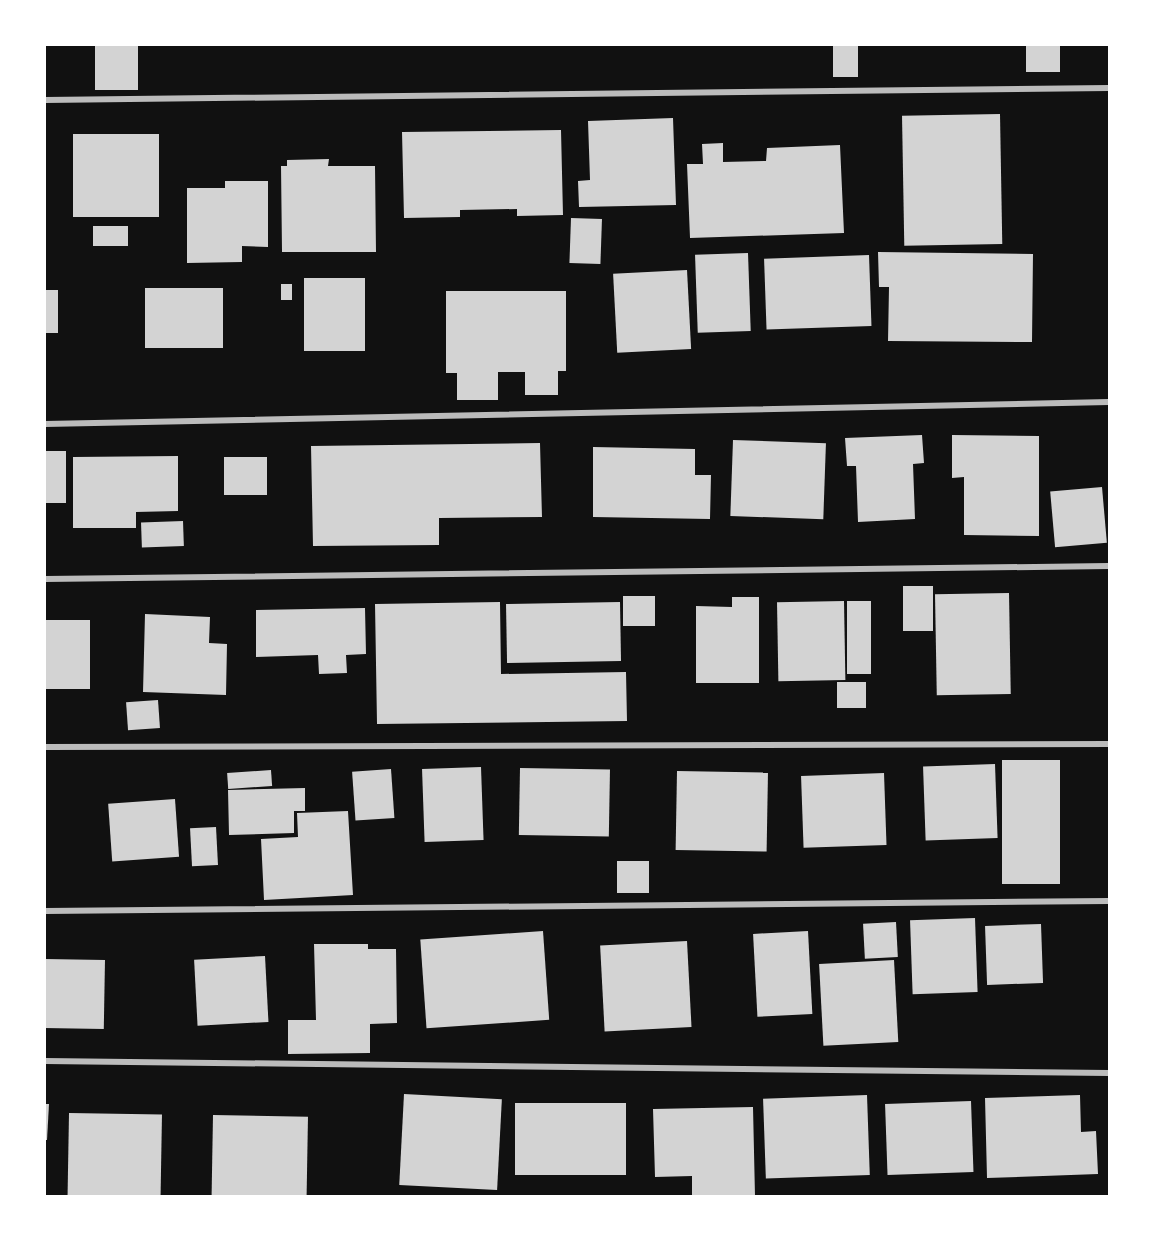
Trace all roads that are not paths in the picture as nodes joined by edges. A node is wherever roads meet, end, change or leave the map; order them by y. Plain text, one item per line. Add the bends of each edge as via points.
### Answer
1 (1109, 88) edge
2 (45, 99) edge
3 (1109, 402) edge
4 (45, 424) edge
5 (1109, 566) edge
6 (45, 579) edge
7 (1109, 744) edge
8 (45, 747) edge
9 (1109, 901) edge
10 (45, 911) edge
11 (45, 1061) edge
12 (1109, 1073) edge

1 - 2 street
3 - 4 street
5 - 6 street
7 - 8 street
9 - 10 street
11 - 12 street

